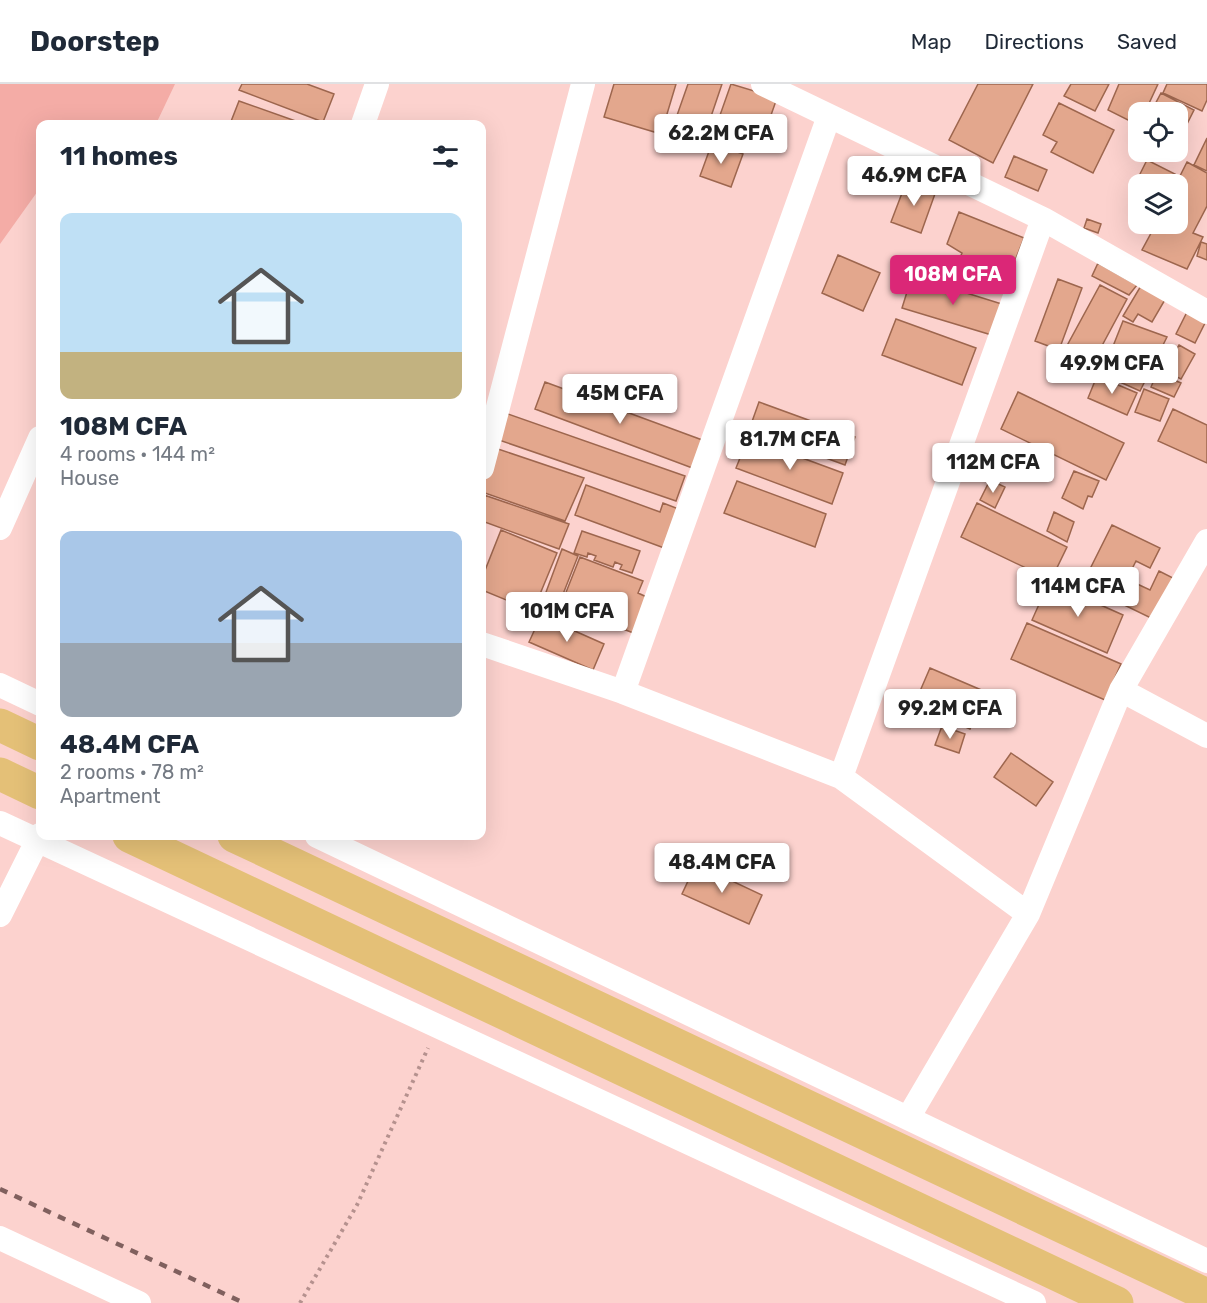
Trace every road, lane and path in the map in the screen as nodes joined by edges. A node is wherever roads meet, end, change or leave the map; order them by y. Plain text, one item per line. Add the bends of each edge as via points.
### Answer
1 (377, 84) edge
2 (583, 84) edge
3 (763, 84) edge
4 (830, 116) junction
5 (364, 120) edge
6 (1043, 219) junction
7 (1207, 312) edge
8 (36, 447) edge
9 (486, 453) edge
10 (0, 528) edge
11 (1207, 541) edge
12 (486, 645) edge
13 (0, 685) edge
14 (1121, 690) junction
15 (623, 692) junction
16 (36, 702) edge
17 (0, 725) edge
18 (1207, 736) edge
19 (36, 742) edge
20 (0, 774) edge
21 (841, 777) junction
22 (36, 792) edge
23 (0, 824) edge
24 (36, 837) edge
25 (38, 840) edge
26 (43, 840) edge
27 (137, 840) edge
28 (242, 840) edge
29 (338, 840) edge
30 (353, 843) edge
31 (1028, 914) junction
32 (0, 915) edge
33 (438, 1026) junction
34 (908, 1118) junction
35 (0, 1238) edge
36 (1207, 1262) edge
37 (104, 1296) edge
38 (1207, 1296) edge
39 (139, 1303) edge
40 (300, 1303) edge
41 (1034, 1303) edge
42 (1117, 1303) edge

1 - 5 street
2 - 9 street
3 - 4 street
4 - 6 street
4 - 15 street
6 - 7 street
6 - 21 street
8 - 10 street
11 - 14 street
12 - 15 street
13 - 16 street
14 - 18 street
14 - 31 street
15 - 21 street
17 - 19 highway
20 - 22 highway
21 - 31 street
23 - 24 street
25 - 32 street
26 - 33 street
27 - 42 highway
28 - 38 highway
29 - 30 street
30 - 34 street
31 - 34 street
33 - 40 path via 357,1205
33 - 41 street
34 - 36 street
35 - 37 street
37 - 39 street

